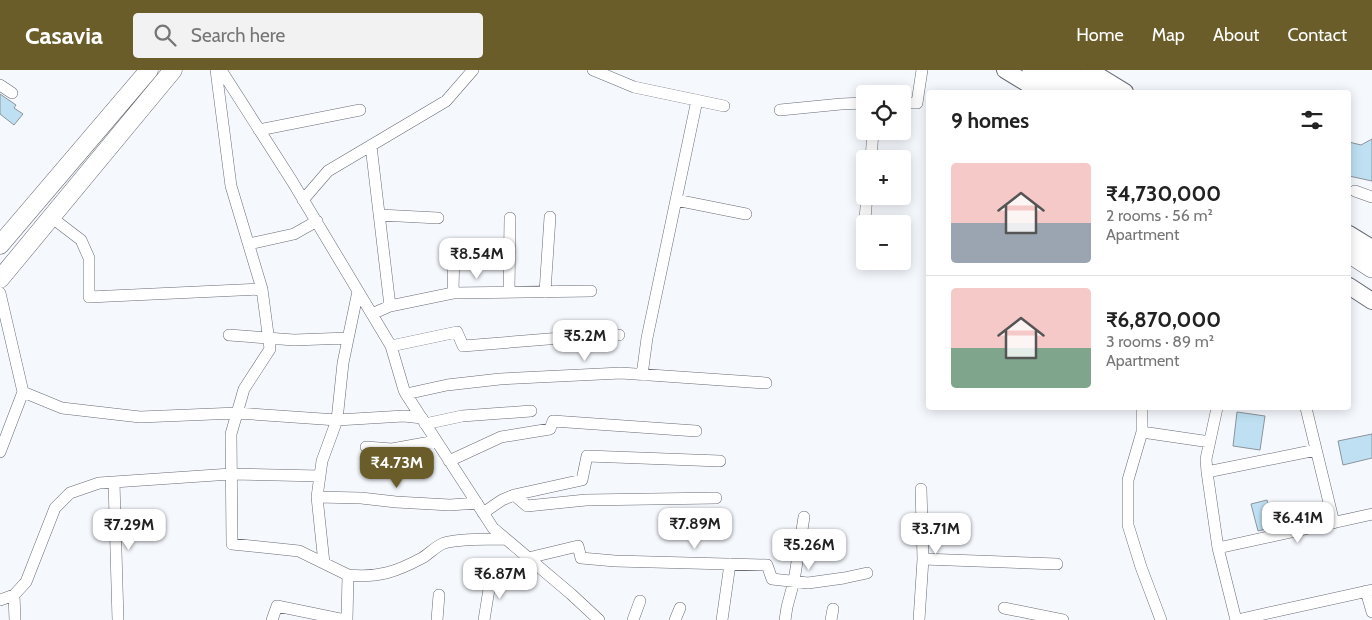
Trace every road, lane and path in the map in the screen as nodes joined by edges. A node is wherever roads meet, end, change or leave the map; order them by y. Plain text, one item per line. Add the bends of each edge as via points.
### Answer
1 (149, 70) edge
2 (173, 70) edge
3 (216, 70) edge
4 (221, 70) edge
5 (473, 70) edge
6 (593, 70) edge
7 (922, 70) edge
8 (1005, 70) edge
9 (1033, 70) edge
10 (1060, 70) edge
11 (1089, 70) edge
12 (0, 85) edge
13 (1038, 90) edge
14 (1067, 90) edge
15 (1094, 90) edge
16 (1122, 90) edge
17 (12, 93) dead end
18 (697, 100) junction
19 (911, 102) edge
20 (856, 103) edge
21 (724, 106) dead end
22 (360, 110) dead end
23 (780, 110) dead end
24 (259, 130) junction
25 (371, 146) junction
26 (1355, 192) dead end
27 (1372, 197) edge
28 (303, 200) junction
29 (676, 200) junction
30 (746, 214) dead end
31 (380, 215) junction
32 (550, 217) dead end
33 (51, 218) junction
34 (438, 218) dead end
35 (510, 218) dead end
36 (317, 221) junction
37 (1351, 235) edge
38 (249, 244) junction
39 (0, 245) edge
40 (454, 248) dead end
41 (1372, 248) edge
42 (1351, 253) edge
43 (1372, 267) edge
44 (1351, 269) edge
45 (0, 279) edge
46 (1372, 284) edge
47 (1351, 287) edge
48 (262, 289) junction
49 (358, 290) junction
50 (591, 291) dead end
51 (509, 292) junction
52 (545, 292) junction
53 (0, 293) edge
54 (453, 293) junction
55 (1372, 302) edge
56 (390, 306) junction
57 (372, 314) junction
58 (229, 335) dead end
59 (619, 335) dead end
60 (268, 338) junction
61 (348, 338) junction
62 (391, 346) junction
63 (642, 375) junction
64 (766, 383) dead end
65 (23, 392) junction
66 (406, 394) junction
67 (1142, 410) edge
68 (1217, 410) edge
69 (1306, 410) edge
70 (531, 411) dead end
71 (237, 413) junction
72 (336, 420) junction
73 (424, 421) junction
74 (696, 431) dead end
75 (1142, 432) junction
76 (436, 441) junction
77 (1210, 442) junction
78 (366, 447) dead end
79 (1316, 450) junction
80 (0, 452) edge
81 (449, 461) junction
82 (720, 462) dead end
83 (1207, 472) junction
84 (231, 474) junction
85 (320, 476) junction
86 (114, 482) junction
87 (922, 489) dead end
88 (514, 494) junction
89 (317, 497) junction
90 (716, 498) dead end
91 (480, 508) junction
92 (1372, 514) edge
93 (804, 517) dead end
94 (1334, 523) junction
95 (506, 539) junction
96 (1218, 548) junction
97 (528, 558) junction
98 (922, 559) junction
99 (324, 563) junction
100 (730, 564) junction
101 (1057, 564) dead end
102 (867, 573) dead end
103 (348, 575) junction
104 (491, 577) dead end
105 (794, 581) junction
106 (1369, 590) edge
107 (14, 595) junction
108 (439, 595) dead end
109 (0, 600) edge
110 (640, 601) dead end
111 (680, 608) dead end
112 (1004, 608) dead end
113 (1372, 612) edge
114 (15, 620) edge
115 (118, 620) edge
116 (272, 620) edge
117 (346, 620) edge
118 (437, 620) edge
119 (484, 620) edge
120 (599, 620) edge
121 (633, 620) edge
122 (675, 620) edge
123 (722, 620) edge
124 (786, 620) edge
125 (919, 620) edge
126 (1063, 620) edge
127 (1160, 620) edge
128 (1236, 620) edge

1 - 39 main road
2 - 33 main road
3 - 38 street via 231,186
4 - 24 street
5 - 25 street via 446,102
6 - 18 street via 634,87
7 - 19 street via 917,102
8 - 13 street
9 - 14 highway
10 - 15 highway
11 - 16 street
12 - 17 street
18 - 21 street
18 - 29 street
20 - 23 street
22 - 24 street
24 - 28 street
25 - 28 street via 328,171
25 - 31 street
26 - 27 street
28 - 36 street
29 - 30 street
29 - 63 street
31 - 34 street
31 - 56 street
32 - 52 street
33 - 45 main road
33 - 48 street via 81,240 89,258 89,297
35 - 51 street
36 - 38 street via 294,234
36 - 49 street
37 - 41 street
38 - 48 street
40 - 54 street
42 - 43 highway
44 - 46 highway
47 - 55 street
48 - 60 street
49 - 57 street
49 - 61 street
50 - 52 street
51 - 52 street
51 - 54 street
53 - 65 street
54 - 56 street
56 - 57 street
57 - 62 street
58 - 60 street
59 - 62 street via 463,346 456,332
60 - 61 street
60 - 71 street via 270,349 244,389
61 - 72 street
62 - 66 street
63 - 64 street
63 - 66 street via 500,378
65 - 71 street via 62,408 140,417
65 - 80 street
66 - 73 street
67 - 75 street
68 - 77 street
69 - 79 street
70 - 73 street
71 - 72 street
71 - 84 street via 231,434
72 - 73 street via 404,416
72 - 85 street
73 - 76 street
74 - 81 street via 553,421 550,429 501,437
75 - 77 street
75 - 127 street via 1128,480 1128,525
76 - 78 street via 392,449
76 - 81 street
77 - 83 street
79 - 83 street
79 - 94 street
81 - 91 street
82 - 88 street via 587,456 582,480
83 - 96 street
84 - 85 street
84 - 86 street
84 - 99 street via 232,544 299,551
85 - 89 street
86 - 107 street via 99,483 70,493 55,508 26,582
86 - 115 street
87 - 98 street
88 - 90 street via 527,506 586,500
88 - 91 street
89 - 91 street
89 - 99 street
91 - 95 street via 493,528
92 - 94 street
93 - 105 street
94 - 96 street
95 - 97 street
95 - 103 street via 460,540 442,544 422,558 385,574
96 - 128 street
97 - 100 street via 578,546 581,558
97 - 120 street
98 - 101 street
98 - 125 street
99 - 103 street
100 - 105 street via 767,565 772,578
100 - 123 street
102 - 105 street via 808,583
103 - 117 street
104 - 119 street
105 - 124 street
106 - 113 street
106 - 128 street
107 - 109 street
107 - 114 street
108 - 118 street
110 - 121 street
111 - 122 street
112 - 126 street
116 - 117 street via 277,606

